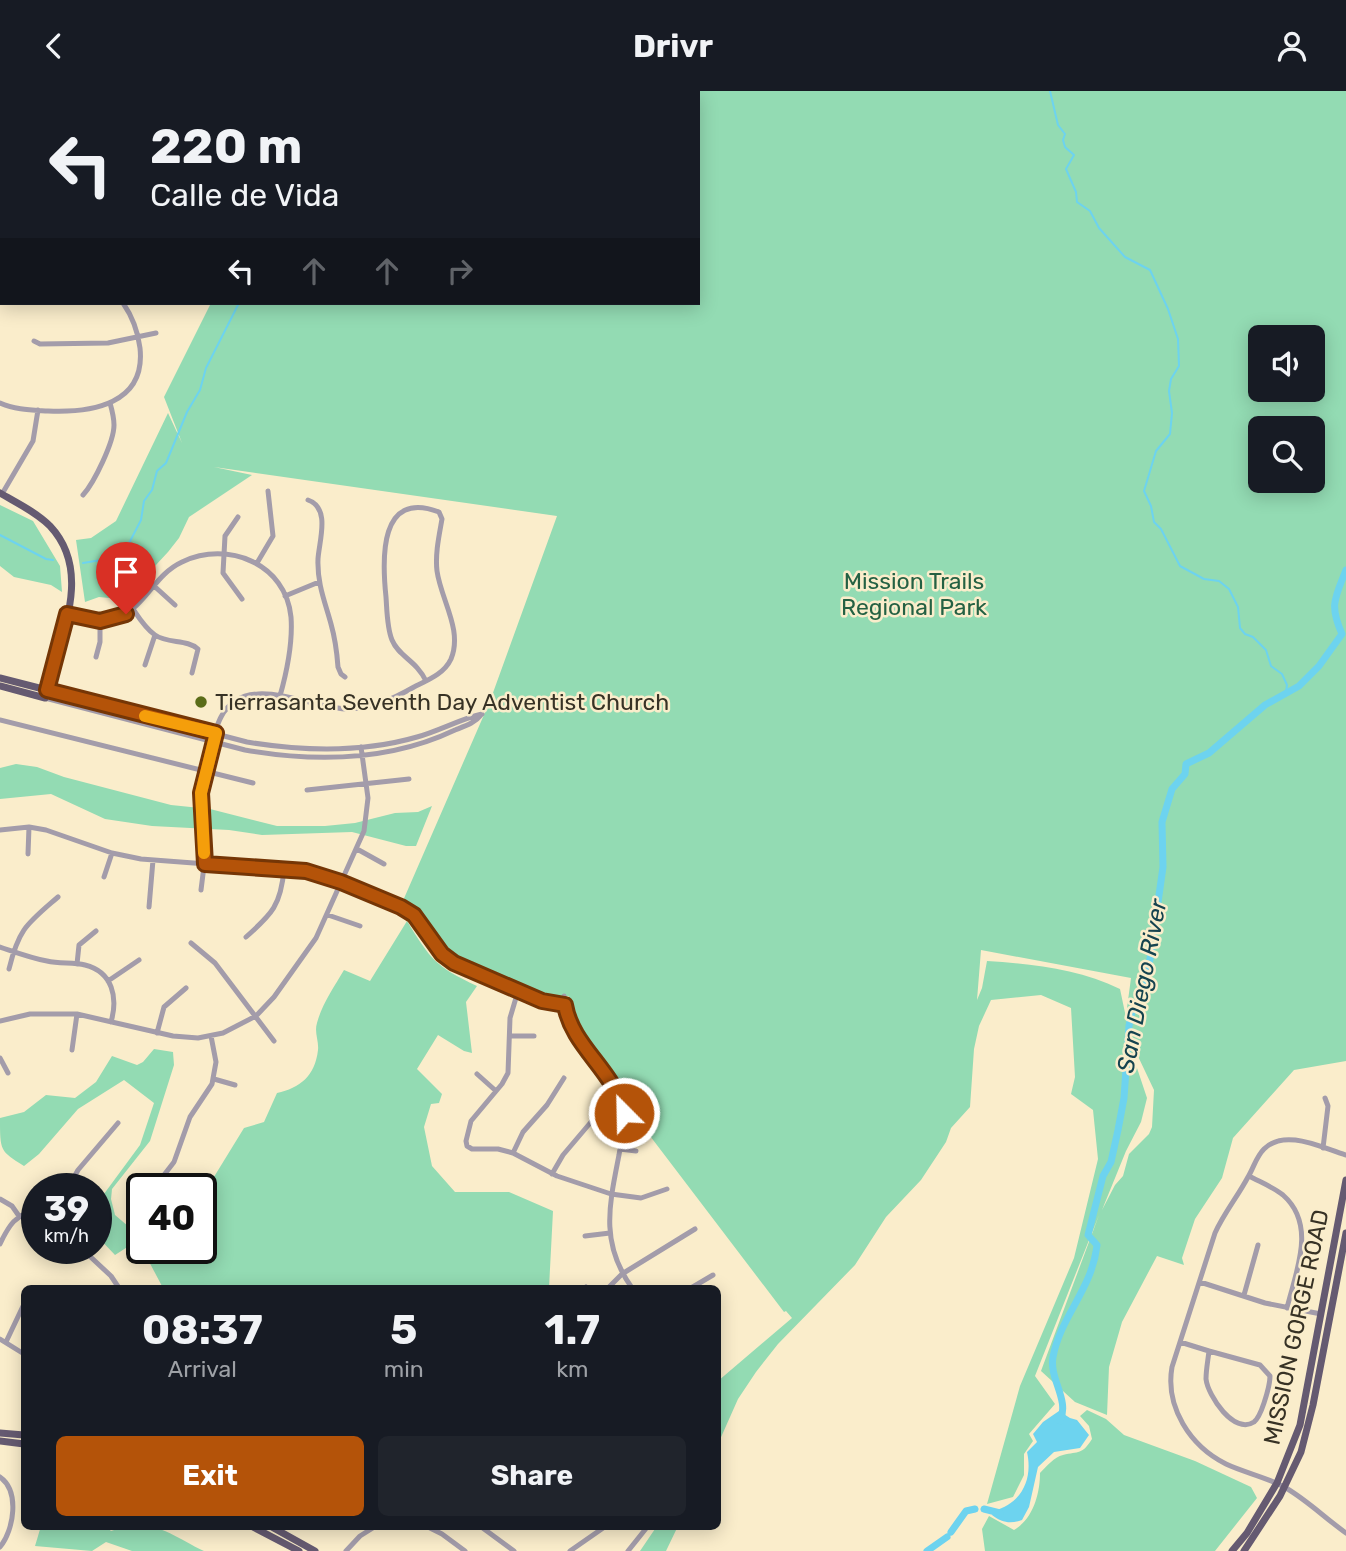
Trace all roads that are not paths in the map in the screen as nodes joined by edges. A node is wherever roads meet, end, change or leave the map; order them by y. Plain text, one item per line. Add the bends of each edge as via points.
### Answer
1 (123, 305) edge
2 (156, 333) dead end
3 (138, 337) junction
4 (34, 341) dead end
5 (0, 403) edge
6 (110, 403) junction
7 (38, 410) junction
8 (268, 491) dead end
9 (1, 494) edge
10 (83, 495) dead end
11 (308, 500) dead end
12 (238, 517) dead end
13 (224, 553) junction
14 (257, 563) junction
15 (319, 582) junction
16 (153, 585) junction
17 (285, 596) junction
18 (242, 599) dead end
19 (174, 605) dead end
20 (133, 609) junction
21 (67, 614) junction
22 (100, 621) junction
23 (155, 635) junction
24 (96, 656) dead end
25 (145, 665) dead end
26 (192, 673) dead end
27 (345, 677) dead end
28 (0, 678) edge
29 (426, 681) junction
30 (0, 686) edge
31 (46, 694) junction
32 (280, 696) junction
33 (0, 720) edge
34 (216, 733) junction
35 (214, 741) junction
36 (361, 747) junction
37 (363, 755) junction
38 (206, 770) junction
39 (410, 779) dead end
40 (253, 783) dead end
41 (366, 785) junction
42 (307, 790) dead end
43 (29, 827) junction
44 (0, 830) edge
45 (356, 849) junction
46 (112, 853) junction
47 (28, 854) dead end
48 (153, 860) junction
49 (205, 864) junction
50 (384, 864) dead end
51 (284, 869) junction
52 (104, 877) dead end
53 (341, 882) junction
54 (201, 890) dead end
55 (58, 897) dead end
56 (149, 907) dead end
57 (328, 915) junction
58 (360, 926) dead end
59 (96, 931) dead end
60 (246, 937) dead end
61 (191, 943) dead end
62 (0, 947) edge
63 (13, 951) junction
64 (139, 960) dead end
65 (77, 964) junction
66 (9, 969) dead end
67 (108, 981) junction
68 (186, 988) dead end
69 (518, 991) junction
70 (564, 996) dead end
71 (565, 1005) junction
72 (77, 1014) junction
73 (256, 1016) junction
74 (0, 1021) edge
75 (111, 1022) junction
76 (156, 1033) junction
77 (211, 1036) junction
78 (510, 1036) junction
79 (534, 1037) dead end
80 (274, 1041) dead end
81 (72, 1050) dead end
82 (0, 1058) edge
83 (8, 1073) dead end
84 (477, 1074) dead end
85 (214, 1079) junction
86 (564, 1079) dead end
87 (235, 1085) dead end
88 (496, 1091) junction
89 (1325, 1098) dead end
90 (118, 1122) dead end
91 (591, 1122) dead end
92 (1323, 1148) junction
93 (620, 1149) junction
94 (636, 1151) dead end
95 (513, 1153) junction
96 (1346, 1155) edge
97 (76, 1173) edge
98 (166, 1173) edge
99 (552, 1174) junction
100 (1249, 1176) junction
101 (1346, 1180) edge
102 (667, 1189) dead end
103 (611, 1194) junction
104 (0, 1199) edge
105 (19, 1216) joint
106 (695, 1229) dead end
107 (610, 1233) junction
108 (1346, 1233) edge
109 (585, 1236) dead end
110 (0, 1244) edge
111 (1258, 1244) dead end
112 (98, 1264) edge
113 (622, 1274) junction
114 (713, 1275) dead end
115 (1200, 1282) junction
116 (117, 1285) edge
117 (611, 1285) edge
118 (630, 1285) edge
119 (696, 1285) edge
120 (1244, 1295) junction
121 (1287, 1308) junction
122 (21, 1309) edge
123 (1321, 1314) junction
124 (3, 1341) edge
125 (1180, 1342) junction
126 (1209, 1351) junction
127 (21, 1352) edge
128 (0, 1433) edge
129 (21, 1435) edge
130 (0, 1441) edge
131 (21, 1444) edge
132 (0, 1477) edge
133 (1281, 1485) junction
134 (259, 1530) edge
135 (277, 1530) edge
136 (370, 1530) edge
137 (434, 1530) edge
138 (485, 1530) edge
139 (600, 1530) edge
140 (645, 1530) edge
141 (1346, 1533) edge
142 (0, 1547) edge
143 (299, 1551) edge
144 (315, 1551) edge
145 (346, 1551) edge
146 (464, 1551) edge
147 (514, 1551) edge
148 (570, 1551) edge
149 (628, 1551) edge
150 (1232, 1551) edge
151 (1244, 1551) edge

1 - 3 street
2 - 3 street
3 - 4 street via 95,344
3 - 6 street via 138,377 127,393
5 - 7 street
6 - 7 street
6 - 10 street via 112,436
7 - 9 street via 33,441
8 - 14 street via 273,536
9 - 21 main road via 55,532 71,568
11 - 15 street via 321,512
12 - 13 street via 225,536
13 - 14 street
13 - 16 street via 185,561
13 - 18 street via 223,572
14 - 17 street via 275,578
15 - 17 street
15 - 27 street via 338,667
16 - 19 street
16 - 20 street
17 - 32 street via 291,620 289,661
20 - 22 street
20 - 23 street
21 - 22 street
21 - 31 main road
22 - 24 street
23 - 25 street
23 - 26 street via 198,649
28 - 31 main road
29 - 29 street via 417,664 391,639 384,577 390,527 397,514 415,506 434,510 442,519 437,551 439,584 455,635 450,660
29 - 32 street via 391,700 354,709
30 - 31 main road
31 - 34 street
31 - 35 street
32 - 34 street via 257,693 232,702
33 - 38 street
34 - 35 street
34 - 36 street via 276,747
35 - 37 street via 275,755
35 - 38 street
36 - 37 street
36 - 37 street via 414,738 482,714 434,739
37 - 41 street
38 - 40 street
38 - 49 street via 201,793
39 - 41 street
41 - 42 street
41 - 45 street via 367,817
43 - 44 street
43 - 46 street
43 - 47 street
45 - 50 street
45 - 53 street
46 - 48 street
46 - 52 street
48 - 49 street
48 - 56 street
49 - 51 street
49 - 54 street
51 - 53 street via 314,872
51 - 60 street via 277,906
53 - 57 street
53 - 69 street via 414,915 454,963
55 - 63 street via 18,936
57 - 58 street
57 - 73 street via 274,997
59 - 65 street via 79,945
61 - 73 street via 215,963
62 - 63 street
63 - 65 street
63 - 66 street
64 - 67 street
65 - 67 street via 94,968
67 - 75 street via 114,994
68 - 76 street via 164,1007
69 - 71 street
69 - 78 street
70 - 71 street
71 - 93 street via 573,1031 620,1097 625,1125
72 - 74 street via 30,1014
72 - 75 street
72 - 81 street
73 - 77 street
73 - 80 street
75 - 76 street
76 - 77 street
77 - 85 street
78 - 79 street
78 - 88 street via 508,1073
82 - 83 street
84 - 88 street
85 - 87 street
85 - 98 street via 190,1117
86 - 95 street via 523,1132
88 - 95 street via 471,1121 466,1142 472,1149
89 - 92 street
90 - 97 street
91 - 99 street
92 - 96 street
92 - 100 street via 1279,1140 1263,1149
93 - 94 street
93 - 103 street
95 - 99 street
99 - 103 street
100 - 115 street via 1221,1219
100 - 121 street via 1284,1196 1296,1210 1301,1226 1303,1246
101 - 123 main road, MISSION GORGE ROAD
102 - 103 street via 641,1198
103 - 107 street
104 - 105 street
105 - 110 street
106 - 113 street
107 - 109 street
107 - 113 street
108 - 133 main road, MISSION GORGE ROAD via 1308,1429 1301,1452
111 - 120 street
112 - 116 street
113 - 117 street
113 - 118 street
114 - 119 street
115 - 120 street
115 - 125 street
120 - 121 street
121 - 123 street
122 - 124 street
123 - 133 main road, MISSION GORGE ROAD via 1300,1425
124 - 127 street
125 - 126 street
125 - 133 street via 1170,1385 1184,1425 1220,1461
126 - 126 street via 1206,1379 1217,1405 1234,1422 1251,1424 1261,1410 1270,1375 1260,1365
128 - 129 main road
130 - 131 main road
132 - 142 street via 12,1492 10,1529
133 - 141 street
133 - 150 main road, MISSION GORGE ROAD
133 - 151 main road, MISSION GORGE ROAD
134 - 143 main road
135 - 144 main road
136 - 145 street
137 - 146 street
138 - 147 street
139 - 148 street
140 - 149 street

